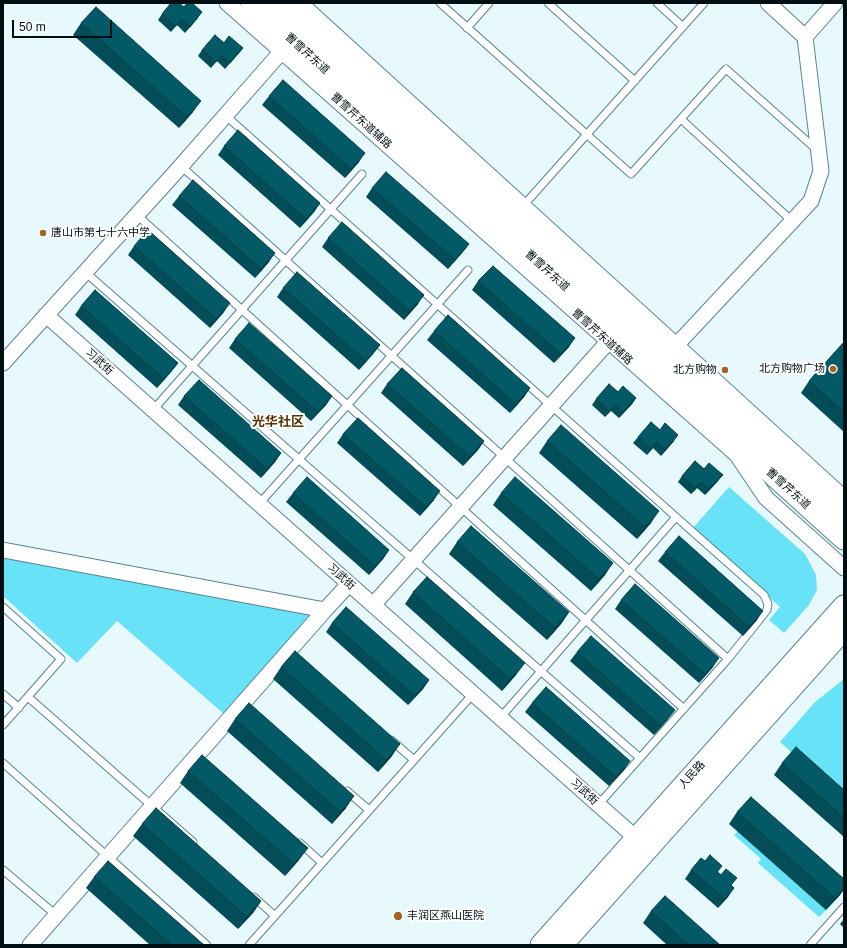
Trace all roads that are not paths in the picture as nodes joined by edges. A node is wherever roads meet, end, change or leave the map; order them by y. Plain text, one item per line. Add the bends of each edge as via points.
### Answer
1 (227, 3) edge
2 (251, 3) edge
3 (276, 3) edge
4 (300, 3) edge
5 (440, 3) edge
6 (489, 3) edge
7 (548, 3) edge
8 (657, 3) edge
9 (704, 3) edge
10 (768, 3) edge
11 (835, 3) edge
12 (683, 27) junction
13 (467, 28) junction
14 (805, 37) junction
15 (282, 51) junction
16 (634, 81) junction
17 (225, 114) junction
18 (681, 119) junction
19 (587, 134) junction
20 (818, 152) junction
21 (181, 166) junction
22 (362, 174) dead end
23 (523, 206) junction
24 (331, 209) junction
25 (137, 214) junction
26 (792, 221) junction
27 (285, 260) junction
28 (468, 270) dead end
29 (85, 272) junction
30 (437, 304) junction
31 (242, 309) junction
32 (46, 315) junction
33 (608, 342) junction
34 (671, 350) junction
35 (392, 356) junction
36 (3, 363) edge
37 (192, 366) junction
38 (348, 405) junction
39 (551, 406) junction
40 (153, 410) junction
41 (505, 458) junction
42 (299, 459) junction
43 (844, 498) edge
44 (259, 504) junction
45 (461, 507) junction
46 (676, 517) junction
47 (844, 518) edge
48 (844, 539) edge
49 (3, 550) edge
50 (414, 560) junction
51 (844, 568) edge
52 (630, 570) junction
53 (349, 584) junction
54 (373, 605) junction
55 (844, 606) edge
56 (3, 607) edge
57 (325, 610) junction
58 (586, 620) junction
59 (844, 630) edge
60 (728, 659) junction
61 (541, 671) junction
62 (3, 694) edge
63 (473, 694) junction
64 (28, 697) junction
65 (19, 708) junction
66 (684, 709) junction
67 (500, 718) junction
68 (3, 726) edge
69 (384, 734) edge
70 (640, 758) junction
71 (414, 760) junction
72 (3, 763) edge
73 (339, 784) edge
74 (598, 804) junction
75 (153, 805) junction
76 (369, 810) junction
77 (293, 837) edge
78 (636, 838) junction
79 (199, 847) edge
80 (108, 856) junction
81 (322, 863) junction
82 (3, 870) edge
83 (246, 889) edge
84 (844, 907) edge
85 (56, 915) junction
86 (275, 916) junction
87 (813, 944) edge
88 (30, 945) edge
89 (207, 945) edge
90 (249, 945) edge
91 (540, 945) edge
92 (562, 945) edge

1 - 15 street, 曹雪芹东道辅路
2 - 48 main road, 曹雪芹东道
3 - 34 main road, 曹雪芹东道
4 - 23 street
5 - 13 lane
6 - 13 lane
7 - 16 lane
8 - 12 lane
9 - 12 lane
10 - 14 street
11 - 14 street
12 - 16 lane
13 - 19 lane
14 - 20 street
15 - 17 street
15 - 33 street, 曹雪芹东道辅路
16 - 19 lane
17 - 21 street
17 - 24 lane
18 - 19 lane via 631,174
18 - 20 lane via 726,69
18 - 26 lane
19 - 23 lane
20 - 26 street via 820,171 811,201
21 - 25 street
21 - 27 lane
22 - 24 lane
23 - 34 street
24 - 27 lane
24 - 30 lane
25 - 29 street
25 - 31 lane
26 - 34 street
27 - 31 lane
27 - 35 lane
28 - 30 lane
29 - 32 street
29 - 37 lane
30 - 35 lane
30 - 39 lane
31 - 37 lane
31 - 38 lane
32 - 36 street
32 - 40 street, 习武街
33 - 39 street
33 - 51 street, 曹雪芹东道辅路 via 737,456 766,498
34 - 43 street
34 - 47 main road, 曹雪芹东道
35 - 38 lane
35 - 41 lane
37 - 40 lane
37 - 42 lane
38 - 42 lane
38 - 45 lane
39 - 41 street
39 - 46 lane
40 - 44 street, 习武街
41 - 45 street
41 - 52 lane
42 - 44 lane
42 - 50 lane
44 - 53 street, 习武街
45 - 50 street
45 - 58 lane
46 - 52 lane
46 - 60 lane via 764,594 768,604 768,610
49 - 57 street
50 - 54 street
50 - 61 lane
52 - 58 lane
52 - 60 lane
53 - 54 street, 习武街
53 - 57 street
54 - 63 street, 习武街
55 - 78 main road, 人民路
56 - 64 lane via 61,659
57 - 75 street via 293,652 201,756
58 - 61 lane
58 - 66 lane
59 - 92 main road, 人民路
60 - 66 lane
61 - 67 lane
61 - 70 lane
62 - 65 lane
63 - 67 street, 习武街
63 - 71 lane
64 - 65 lane
64 - 75 lane
65 - 68 lane
66 - 70 lane
67 - 74 street, 习武街
69 - 71 lane
70 - 74 lane
71 - 76 lane
72 - 80 lane
73 - 76 lane
74 - 78 street, 习武街
75 - 79 lane
75 - 80 street
76 - 81 lane
77 - 81 lane
78 - 91 main road, 人民路
80 - 85 street
80 - 89 lane
81 - 86 lane
82 - 85 lane
83 - 86 lane
84 - 87 lane
85 - 88 street
86 - 90 lane

